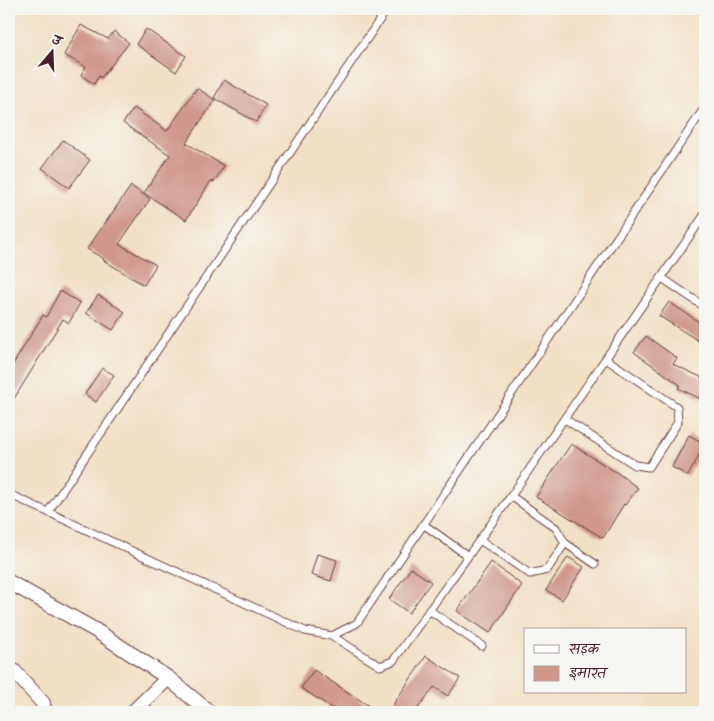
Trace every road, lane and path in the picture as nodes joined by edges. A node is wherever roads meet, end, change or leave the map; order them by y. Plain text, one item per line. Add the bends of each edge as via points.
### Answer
1 (387, 9) edge
2 (705, 107) edge
3 (704, 219) edge
4 (662, 278) junction
5 (705, 307) edge
6 (606, 359) junction
7 (565, 419) junction
8 (9, 494) edge
9 (511, 496) junction
10 (48, 512) junction
11 (423, 524) junction
12 (480, 540) junction
13 (565, 543) junction
14 (468, 556) junction
15 (595, 564) dead end
16 (9, 582) edge
17 (429, 610) junction
18 (332, 636) junction
19 (482, 646) dead end
20 (14, 671) dead end
21 (168, 678) junction
22 (44, 712) edge
23 (133, 712) edge
24 (209, 712) edge

1 - 10 lane
2 - 11 lane
3 - 4 lane
4 - 5 lane
4 - 6 lane
6 - 7 lane
6 - 7 lane via 677,407 678,422 649,468 634,465
7 - 9 lane
8 - 10 lane
9 - 12 lane
9 - 13 lane via 556,528
10 - 18 lane via 305,631
11 - 14 lane
11 - 18 lane via 356,623
12 - 13 lane via 530,574 547,570
12 - 14 lane
13 - 15 lane
14 - 17 lane
16 - 21 street via 95,630
17 - 18 lane via 393,661 380,666
17 - 19 lane
20 - 22 street via 43,703
21 - 23 street
21 - 24 street

